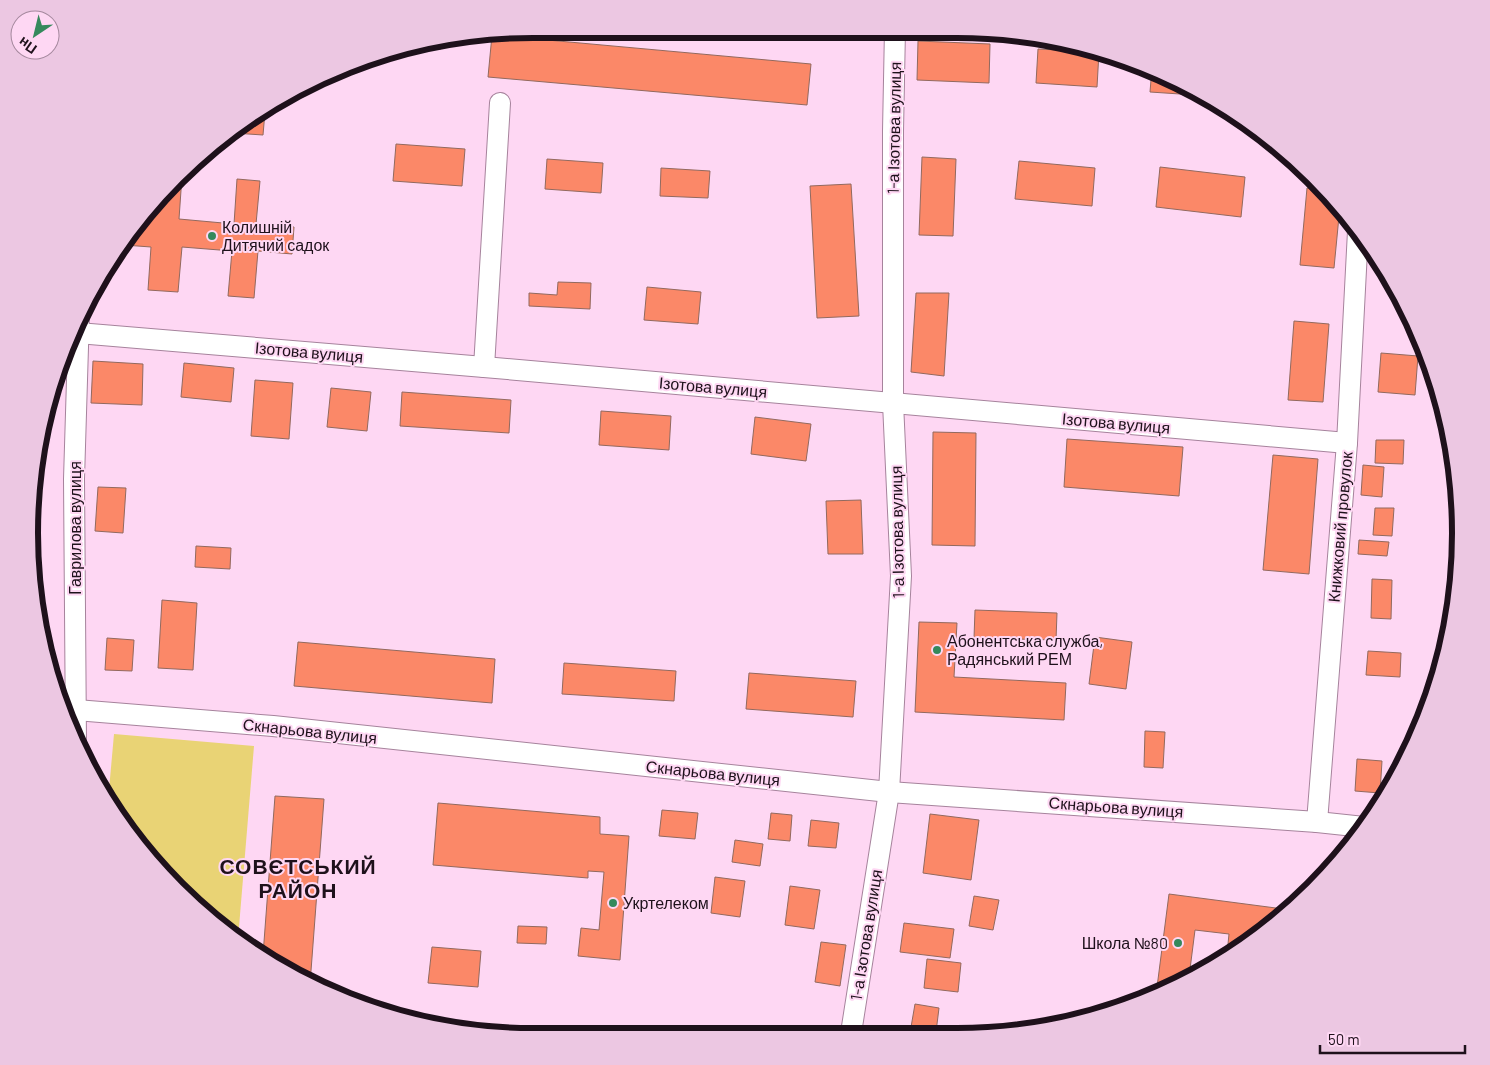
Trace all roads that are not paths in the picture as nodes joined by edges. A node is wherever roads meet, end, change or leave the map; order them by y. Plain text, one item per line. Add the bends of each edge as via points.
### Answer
1 (895, 38) edge
2 (500, 103) dead end
3 (1357, 241) edge
4 (84, 325) edge
5 (79, 335) edge
6 (484, 366) junction
7 (893, 403) junction
8 (1347, 443) junction
9 (69, 706) edge
10 (70, 709) edge
11 (889, 792) junction
12 (1317, 822) junction
13 (1355, 827) edge
14 (852, 1028) edge

1 - 7 street, 1-а Ізотова вулиця
2 - 6 street
3 - 8 street, Книжковий провулок
4 - 6 street, Ізотова вулиця
5 - 9 street, Гаврилова вулиця
6 - 7 street, Ізотова вулиця
7 - 8 street, Ізотова вулиця
7 - 11 street, 1-а Ізотова вулиця via 901,576
8 - 12 street, Книжковий провулок
10 - 11 street, Скнарьова вулиця via 273,726
11 - 12 street, Скнарьова вулиця
11 - 14 street, 1-а Ізотова вулиця
12 - 13 street, Скнарьова вулиця

